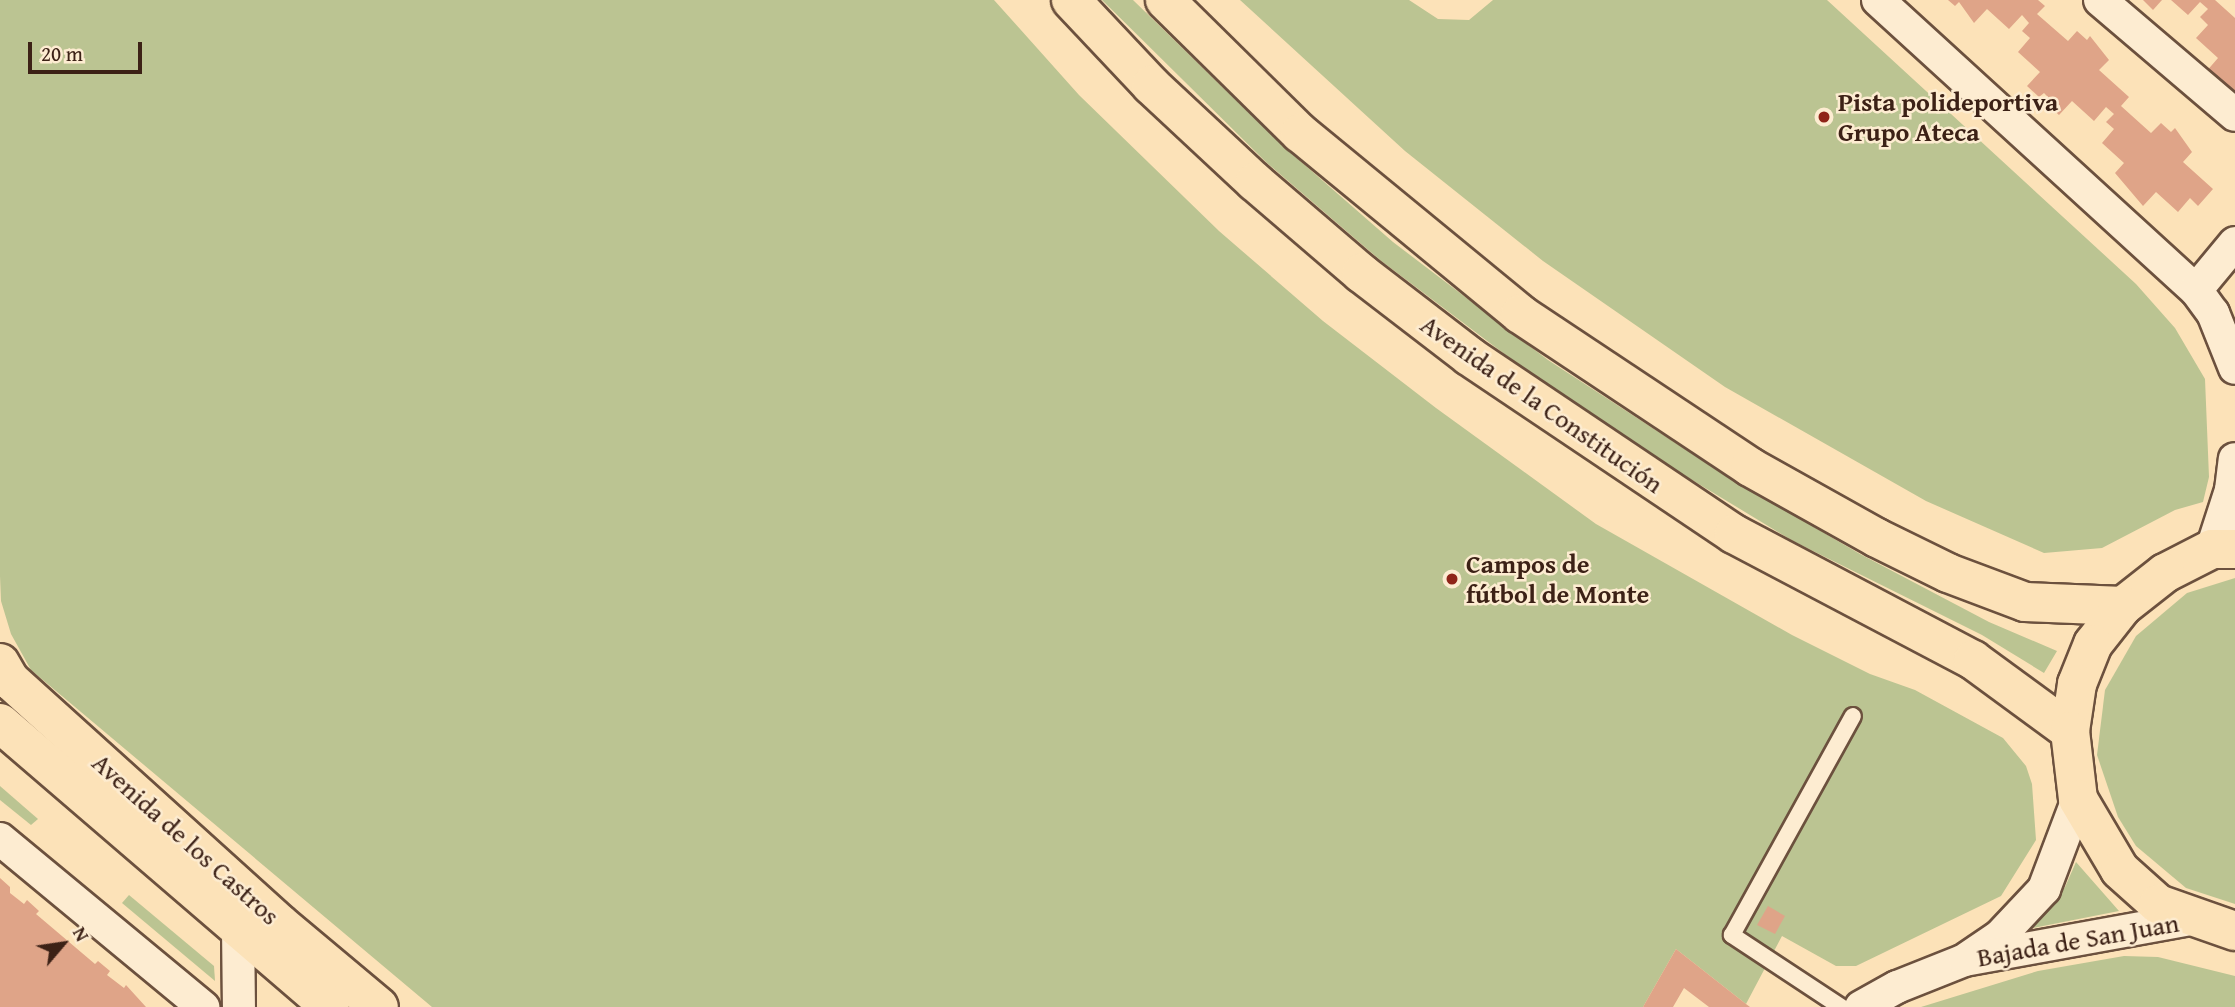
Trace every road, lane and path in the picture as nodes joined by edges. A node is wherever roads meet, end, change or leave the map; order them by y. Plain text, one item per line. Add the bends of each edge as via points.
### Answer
1 (1071, 0) edge
2 (1165, 0) edge
3 (1878, 0) edge
4 (2100, 0) edge
5 (2235, 115) edge
6 (2235, 243) edge
7 (2196, 290) junction
8 (2235, 369) edge
9 (2235, 459) edge
10 (2223, 549) edge
11 (2123, 606) junction
12 (0, 663) edge
13 (1853, 716) dead end
14 (0, 723) edge
15 (2070, 731) junction
16 (2078, 799) junction
17 (0, 839) edge
18 (2191, 919) junction
19 (238, 928) junction
20 (2235, 931) edge
21 (1965, 960) junction
22 (203, 1007) edge
23 (239, 1007) edge
24 (330, 1007) edge
25 (379, 1007) edge
26 (1841, 1007) edge
27 (1861, 1007) edge

1 - 15 main road, Avenida de la Constitución via 1151,85 1255,182 1469,356 1734,534 1973,660
2 - 11 main road via 1300,133 1447,256 1520,314 1750,467 1948,573 2025,602
3 - 7 street
4 - 5 street
6 - 7 street
7 - 8 street via 2213,313
9 - 10 street
10 - 11 main road via 2165,573
11 - 15 main road via 2093,645 2077,684
12 - 25 main road, Avenida de los Castros via 20,689 280,924
13 - 26 lane via 1732,935
14 - 19 main road, Avenida de los Castros
15 - 16 main road
16 - 18 main road via 2120,870 2158,904
16 - 21 street, Bajada de San Juan via 2044,889 1998,937
17 - 22 street
18 - 20 main road
18 - 21 street, Bajada de San Juan
19 - 23 street
19 - 24 main road, Avenida de los Castros
21 - 27 street, Bajada de San Juan via 1897,986

